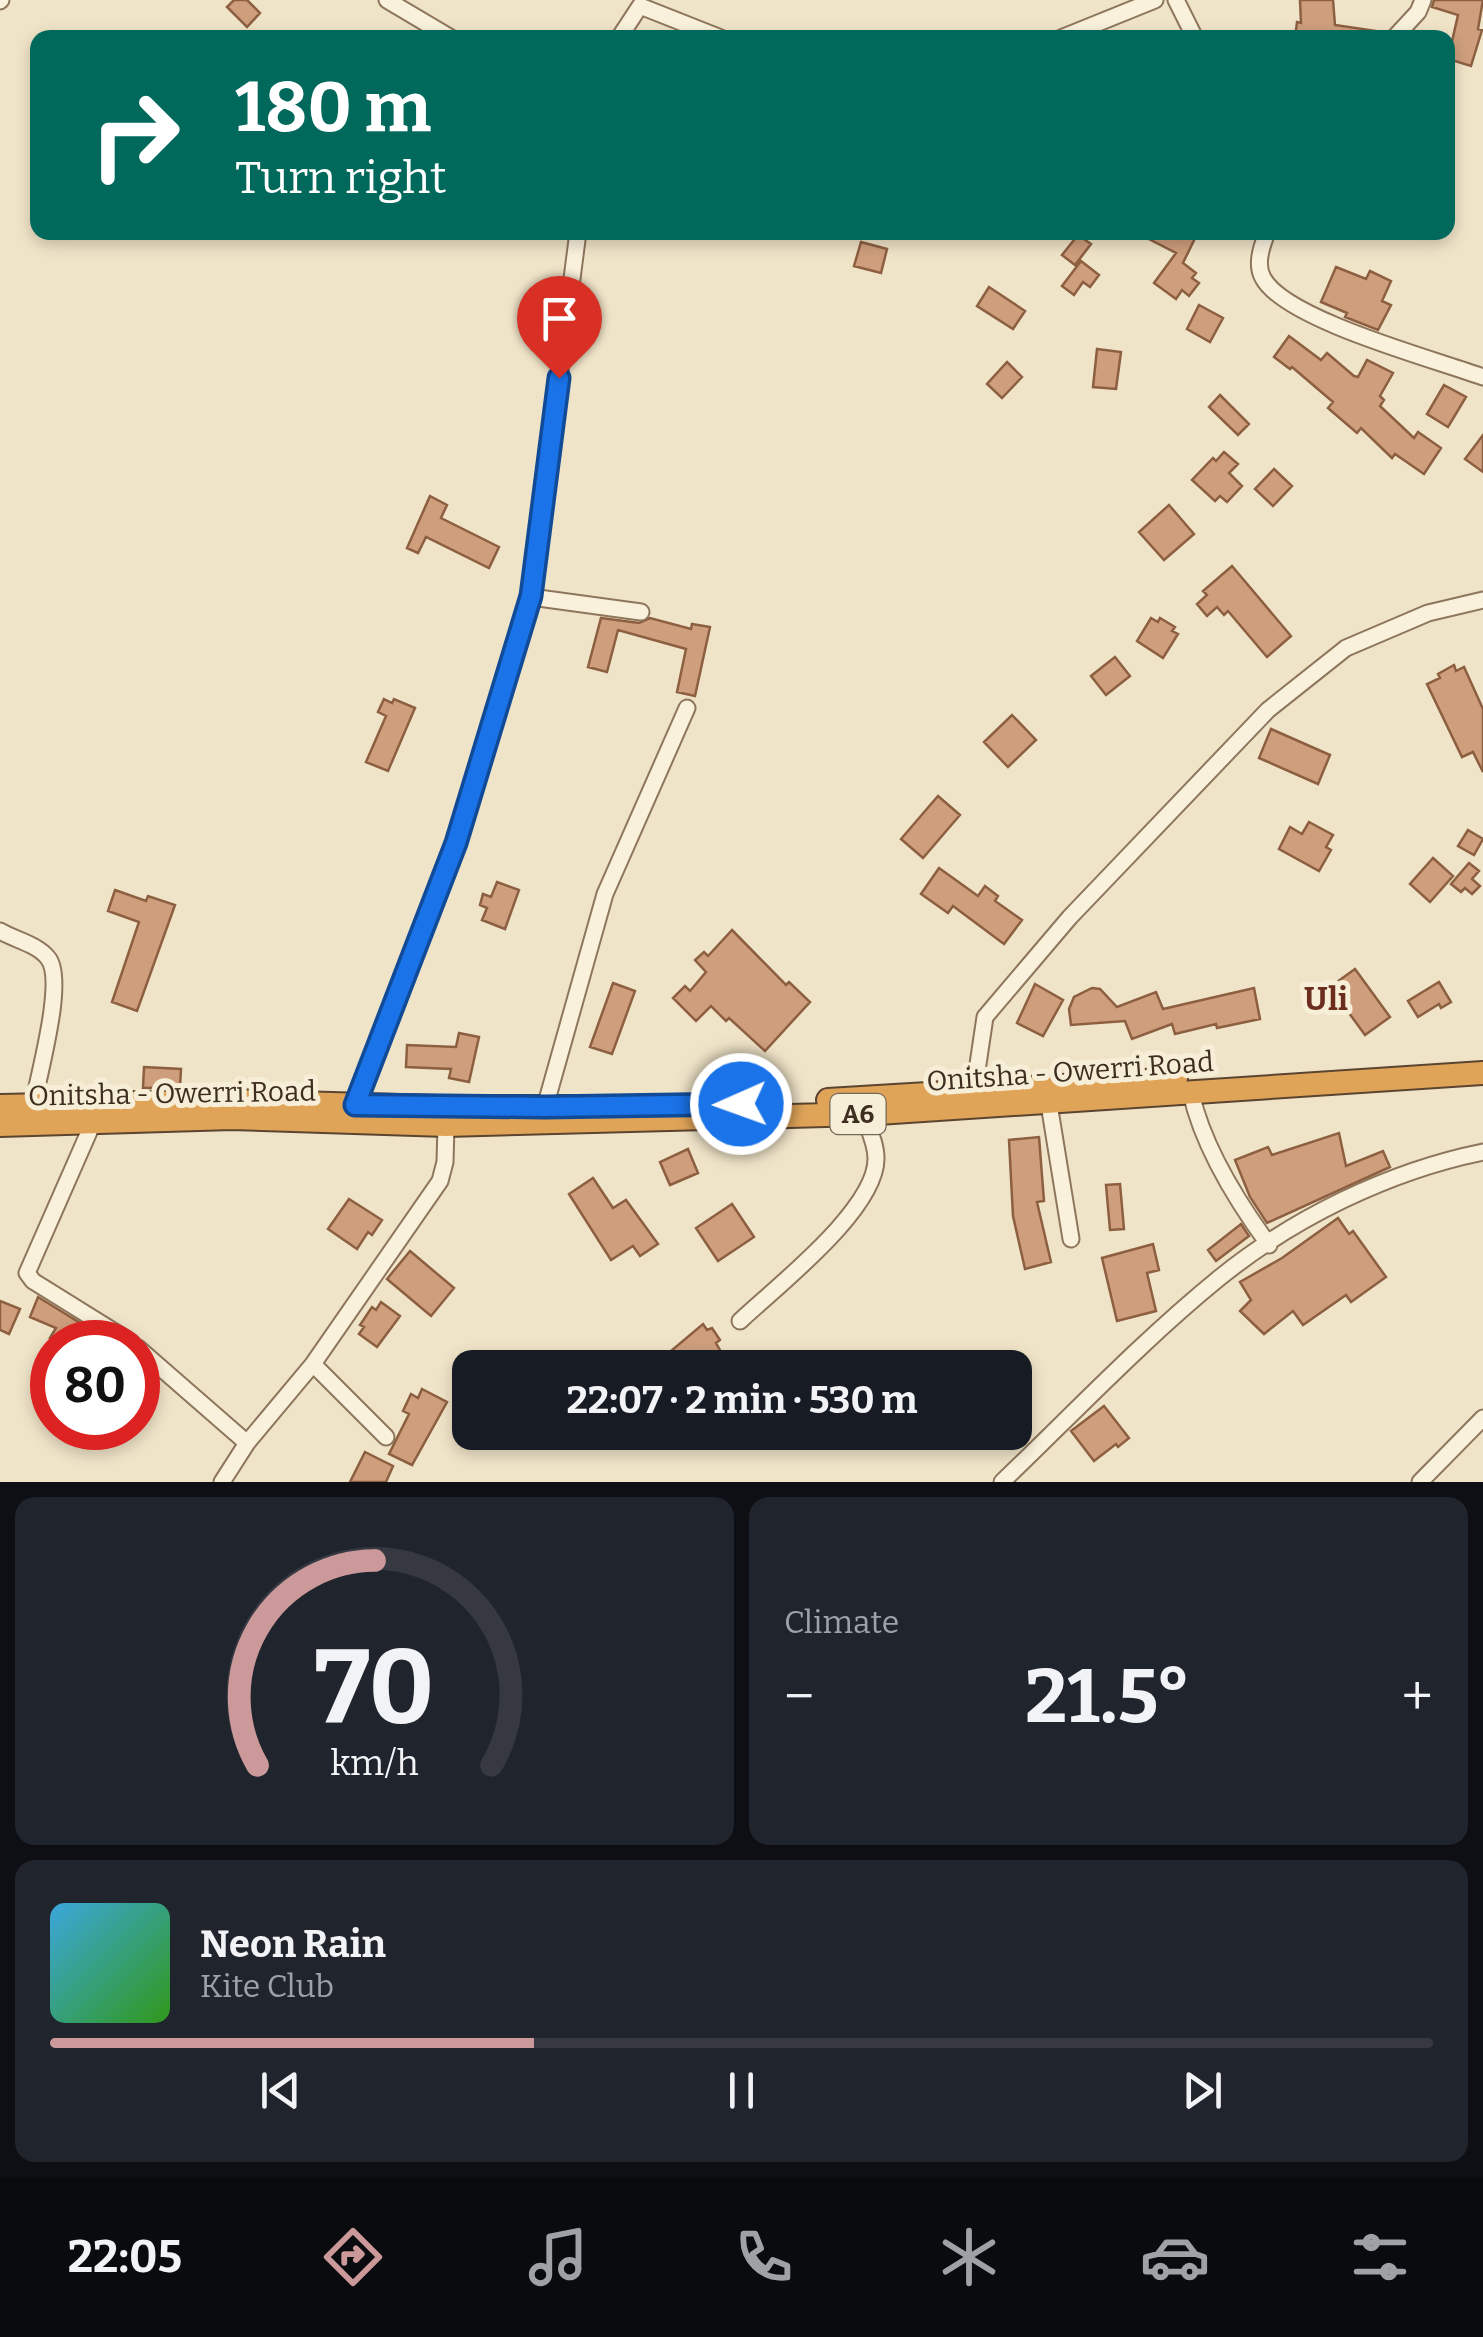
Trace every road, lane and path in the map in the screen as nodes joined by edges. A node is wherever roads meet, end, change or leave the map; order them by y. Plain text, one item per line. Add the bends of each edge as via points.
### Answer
1 (387, 0) edge
2 (1150, 0) edge
3 (1176, 0) edge
4 (1423, 0) edge
5 (642, 3) edge
6 (438, 30) edge
7 (623, 30) edge
8 (703, 30) edge
9 (1080, 30) edge
10 (1191, 30) edge
11 (1401, 30) edge
12 (577, 240) edge
13 (1264, 240) edge
14 (1483, 377) edge
15 (531, 596) junction
16 (1483, 600) edge
17 (641, 612) dead end
18 (687, 708) dead end
19 (0, 931) edge
20 (1483, 1058) edge
21 (1483, 1074) edge
22 (974, 1091) junction
23 (1191, 1092) junction
24 (1049, 1104) junction
25 (355, 1105) junction
26 (0, 1106) edge
27 (33, 1106) junction
28 (545, 1107) junction
29 (863, 1114) junction
30 (0, 1125) edge
31 (92, 1125) junction
32 (446, 1125) junction
33 (1483, 1152) edge
34 (1071, 1239) dead end
35 (1269, 1245) junction
36 (95, 1320) edge
37 (740, 1321) dead end
38 (313, 1364) junction
39 (160, 1367) edge
40 (1483, 1418) edge
41 (386, 1437) dead end
42 (247, 1443) junction
43 (222, 1482) edge
44 (1002, 1482) edge
45 (1420, 1482) edge

1 - 6 street
2 - 9 street
3 - 10 street
4 - 11 street
5 - 7 street
5 - 8 street
12 - 15 street
13 - 14 street via 1262,278 1282,297 1368,340
15 - 17 street
15 - 25 street via 456,843
16 - 22 street via 1428,613 1346,648 1268,710 1070,917 986,1017
18 - 28 street via 606,894
19 - 27 street via 36,948 53,967
20 - 22 highway, Onitsha - Owerri Road / A6
21 - 23 highway, Onitsha - Owerri Road / A6
22 - 28 highway, Onitsha - Owerri Road / A6
23 - 24 highway, Onitsha - Owerri Road / A6
23 - 35 street via 1197,1121
24 - 29 highway, Onitsha - Owerri Road / A6
24 - 34 street
25 - 27 highway, Onitsha - Owerri Road / A6
25 - 28 highway, Onitsha - Owerri Road / A6
26 - 27 highway, Onitsha - Owerri Road / A6
29 - 32 highway, Onitsha - Owerri Road / A6
29 - 37 street via 877,1162 863,1198
30 - 31 highway, Onitsha - Owerri Road / A6
31 - 32 highway, Onitsha - Owerri Road / A6 via 232,1118
31 - 36 street via 27,1272
32 - 38 street via 440,1181
33 - 35 street via 1390,1180
35 - 44 street via 1219,1278
38 - 41 street
38 - 42 street
39 - 42 street
40 - 45 street
42 - 43 street

